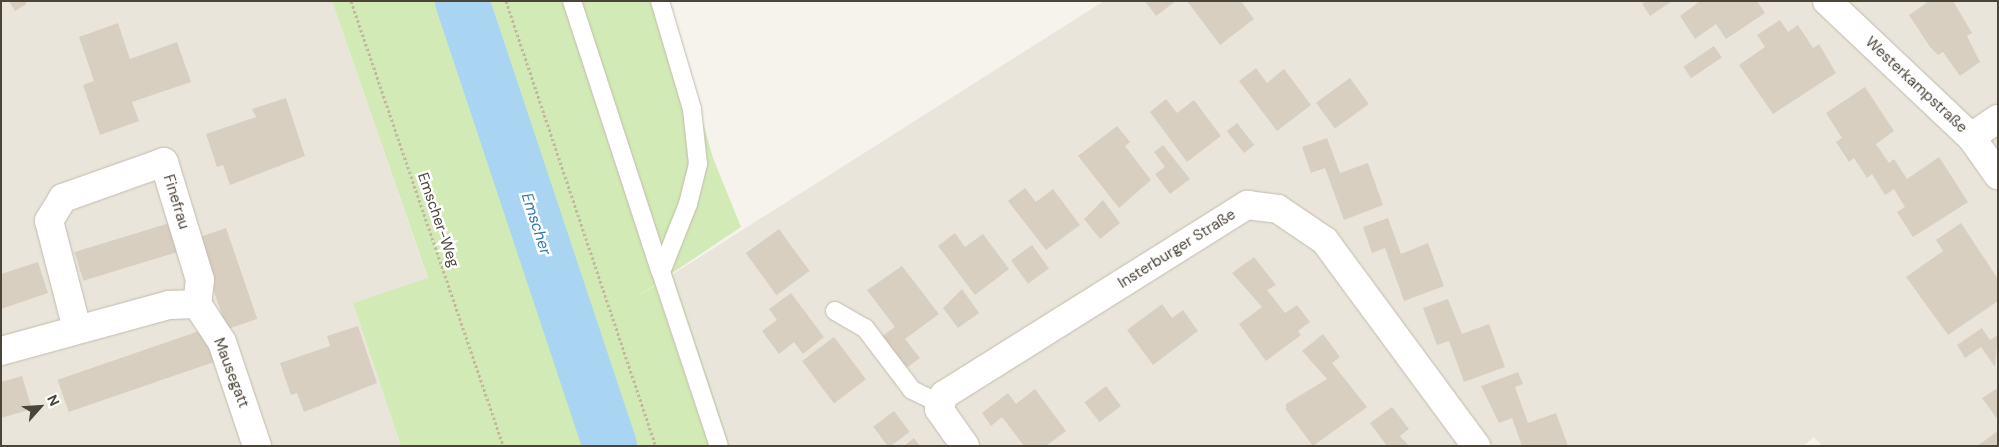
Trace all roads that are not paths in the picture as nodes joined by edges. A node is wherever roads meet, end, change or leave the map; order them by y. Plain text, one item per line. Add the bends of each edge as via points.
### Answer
1 (572, 1) edge
2 (660, 1) edge
3 (1827, 1) edge
4 (1998, 119) edge
5 (1971, 137) junction
6 (1998, 175) edge
7 (661, 272) junction
8 (197, 304) junction
9 (834, 311) dead end
10 (78, 329) junction
11 (1, 351) edge
12 (941, 404) junction
13 (257, 446) edge
14 (719, 446) edge
15 (965, 446) edge
16 (1476, 446) edge

1 - 7 lane
2 - 7 lane via 692,109 698,164 688,204
3 - 5 street, Westerkampstraße
4 - 5 street
5 - 6 street, Westerkampstraße
7 - 14 lane
8 - 10 street via 169,305
8 - 10 street, Finefrau via 200,280 164,162 63,198 49,221
8 - 13 street, Mausegatt via 222,342
9 - 12 lane via 865,328 912,390
10 - 11 street
12 - 15 street via 939,409
12 - 16 street, Insterburger Straße via 944,395 972,376 1247,205 1278,209 1324,241

